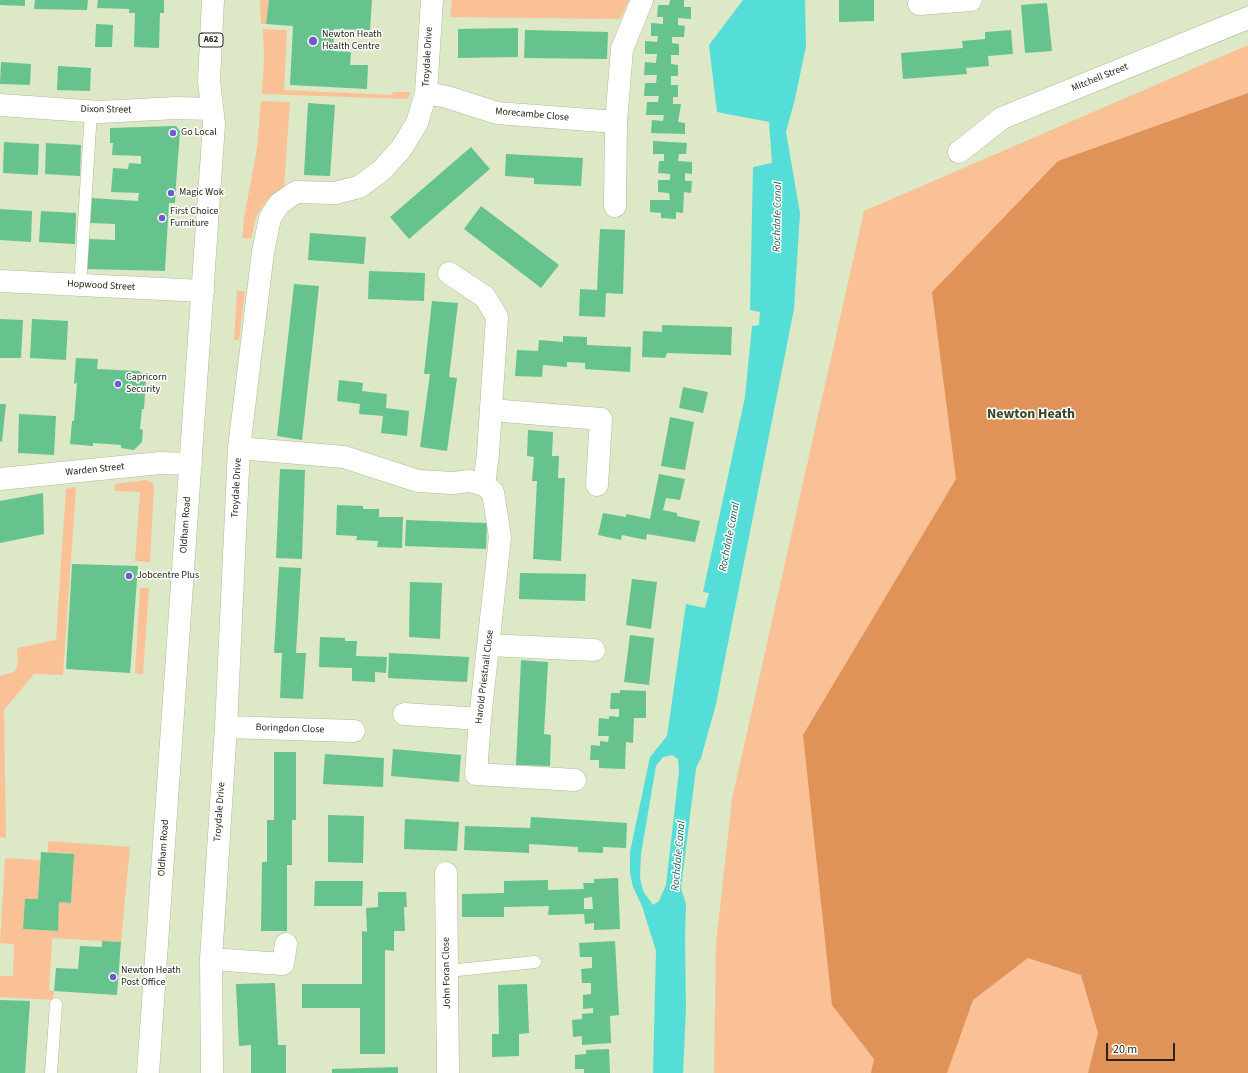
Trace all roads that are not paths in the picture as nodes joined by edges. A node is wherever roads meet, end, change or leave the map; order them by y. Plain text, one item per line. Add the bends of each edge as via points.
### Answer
1 (213, 0) edge
2 (432, 0) edge
3 (642, 0) edge
4 (971, 0) edge
5 (919, 4) dead end
6 (1248, 18) edge
7 (426, 93) junction
8 (0, 105) edge
9 (212, 109) junction
10 (91, 111) junction
11 (616, 122) junction
12 (959, 152) dead end
13 (615, 206) dead end
14 (449, 273) dead end
15 (0, 281) edge
16 (80, 286) junction
17 (203, 291) junction
18 (491, 410) junction
19 (239, 448) junction
20 (191, 464) junction
21 (0, 479) edge
22 (484, 485) junction
23 (597, 486) dead end
24 (489, 645) junction
25 (594, 650) dead end
26 (404, 714) dead end
27 (480, 719) junction
28 (226, 726) junction
29 (354, 731) dead end
30 (576, 780) dead end
31 (446, 873) dead end
32 (286, 944) dead end
33 (211, 959) junction
34 (536, 962) dead end
35 (448, 971) junction
36 (56, 1004) dead end
37 (51, 1073) edge
38 (148, 1073) edge
39 (212, 1073) edge
40 (448, 1073) edge

1 - 9 main road, Oldham Road / A62 via 209,80
2 - 7 main road, Troydale Drive
3 - 11 main road via 622,49
4 - 5 main road
6 - 12 main road, Mitchell Street via 1002,118
7 - 11 main road, Morecambe Close via 496,113
7 - 19 main road, Troydale Drive via 417,123 401,149 381,171 359,187 335,192 296,192 279,204 270,218 262,260
8 - 10 main road, Dixon Street
9 - 10 main road, Dixon Street
9 - 17 main road, Oldham Road / A62 via 214,124
10 - 16 lane
11 - 13 main road
14 - 18 main road via 485,297 497,317
15 - 16 main road, Hopwood Street
16 - 17 main road, Hopwood Street
17 - 20 main road, Oldham Road / A62
18 - 22 main road
18 - 23 main road via 601,419
19 - 22 main road via 344,457 418,481 470,481
19 - 28 main road, Troydale Drive
20 - 21 main road, Warden Street via 160,463
20 - 38 main road, Oldham Road / A62
22 - 24 main road, Harold Priestnall Close via 493,492 500,537
24 - 25 main road
24 - 27 main road, Harold Priestnall Close
26 - 27 main road
27 - 30 main road, Harold Priestnall Close via 476,774
28 - 29 main road, Boringdon Close
28 - 33 main road, Troydale Drive
31 - 35 main road, John Foran Close
32 - 33 main road via 283,964
33 - 39 main road, Troydale Drive
34 - 35 lane
35 - 40 main road, John Foran Close
36 - 37 lane

